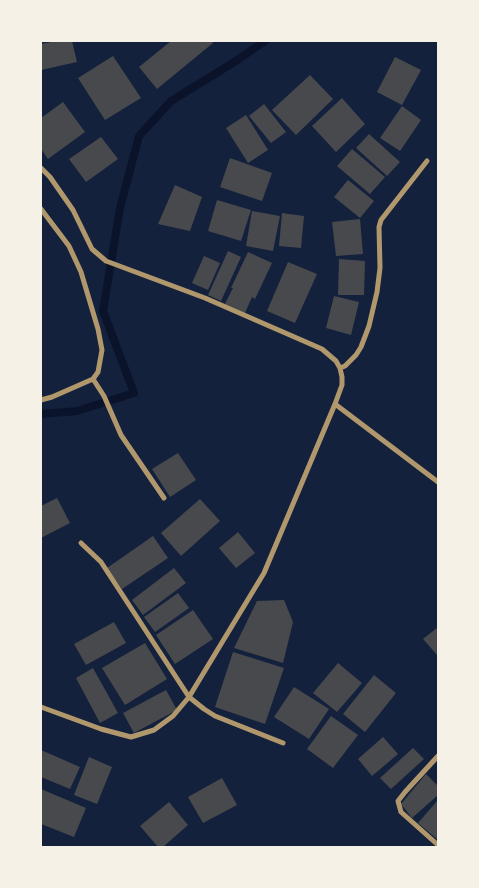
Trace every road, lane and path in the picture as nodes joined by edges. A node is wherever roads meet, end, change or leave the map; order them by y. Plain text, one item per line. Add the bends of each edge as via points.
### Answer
1 (427, 161) dead end
2 (41, 168) edge
3 (41, 209) edge
4 (340, 368) junction
5 (93, 378) junction
6 (41, 400) edge
7 (335, 404) junction
8 (438, 482) edge
9 (164, 498) dead end
10 (80, 542) dead end
11 (189, 697) junction
12 (41, 708) edge
13 (283, 743) dead end
14 (438, 756) edge
15 (438, 844) edge

1 - 4 street via 381,220 380,268 369,326 356,355
2 - 4 street via 73,210 92,249 106,261 205,298 322,349
3 - 5 street via 69,246 81,272 102,350 98,372
4 - 7 street via 342,385
5 - 6 street
5 - 9 street via 121,435
7 - 8 street
7 - 11 street via 264,573
10 - 11 street via 101,562
11 - 12 street via 173,716 154,730 131,737
11 - 13 street via 215,716
14 - 15 street via 398,801 401,812

